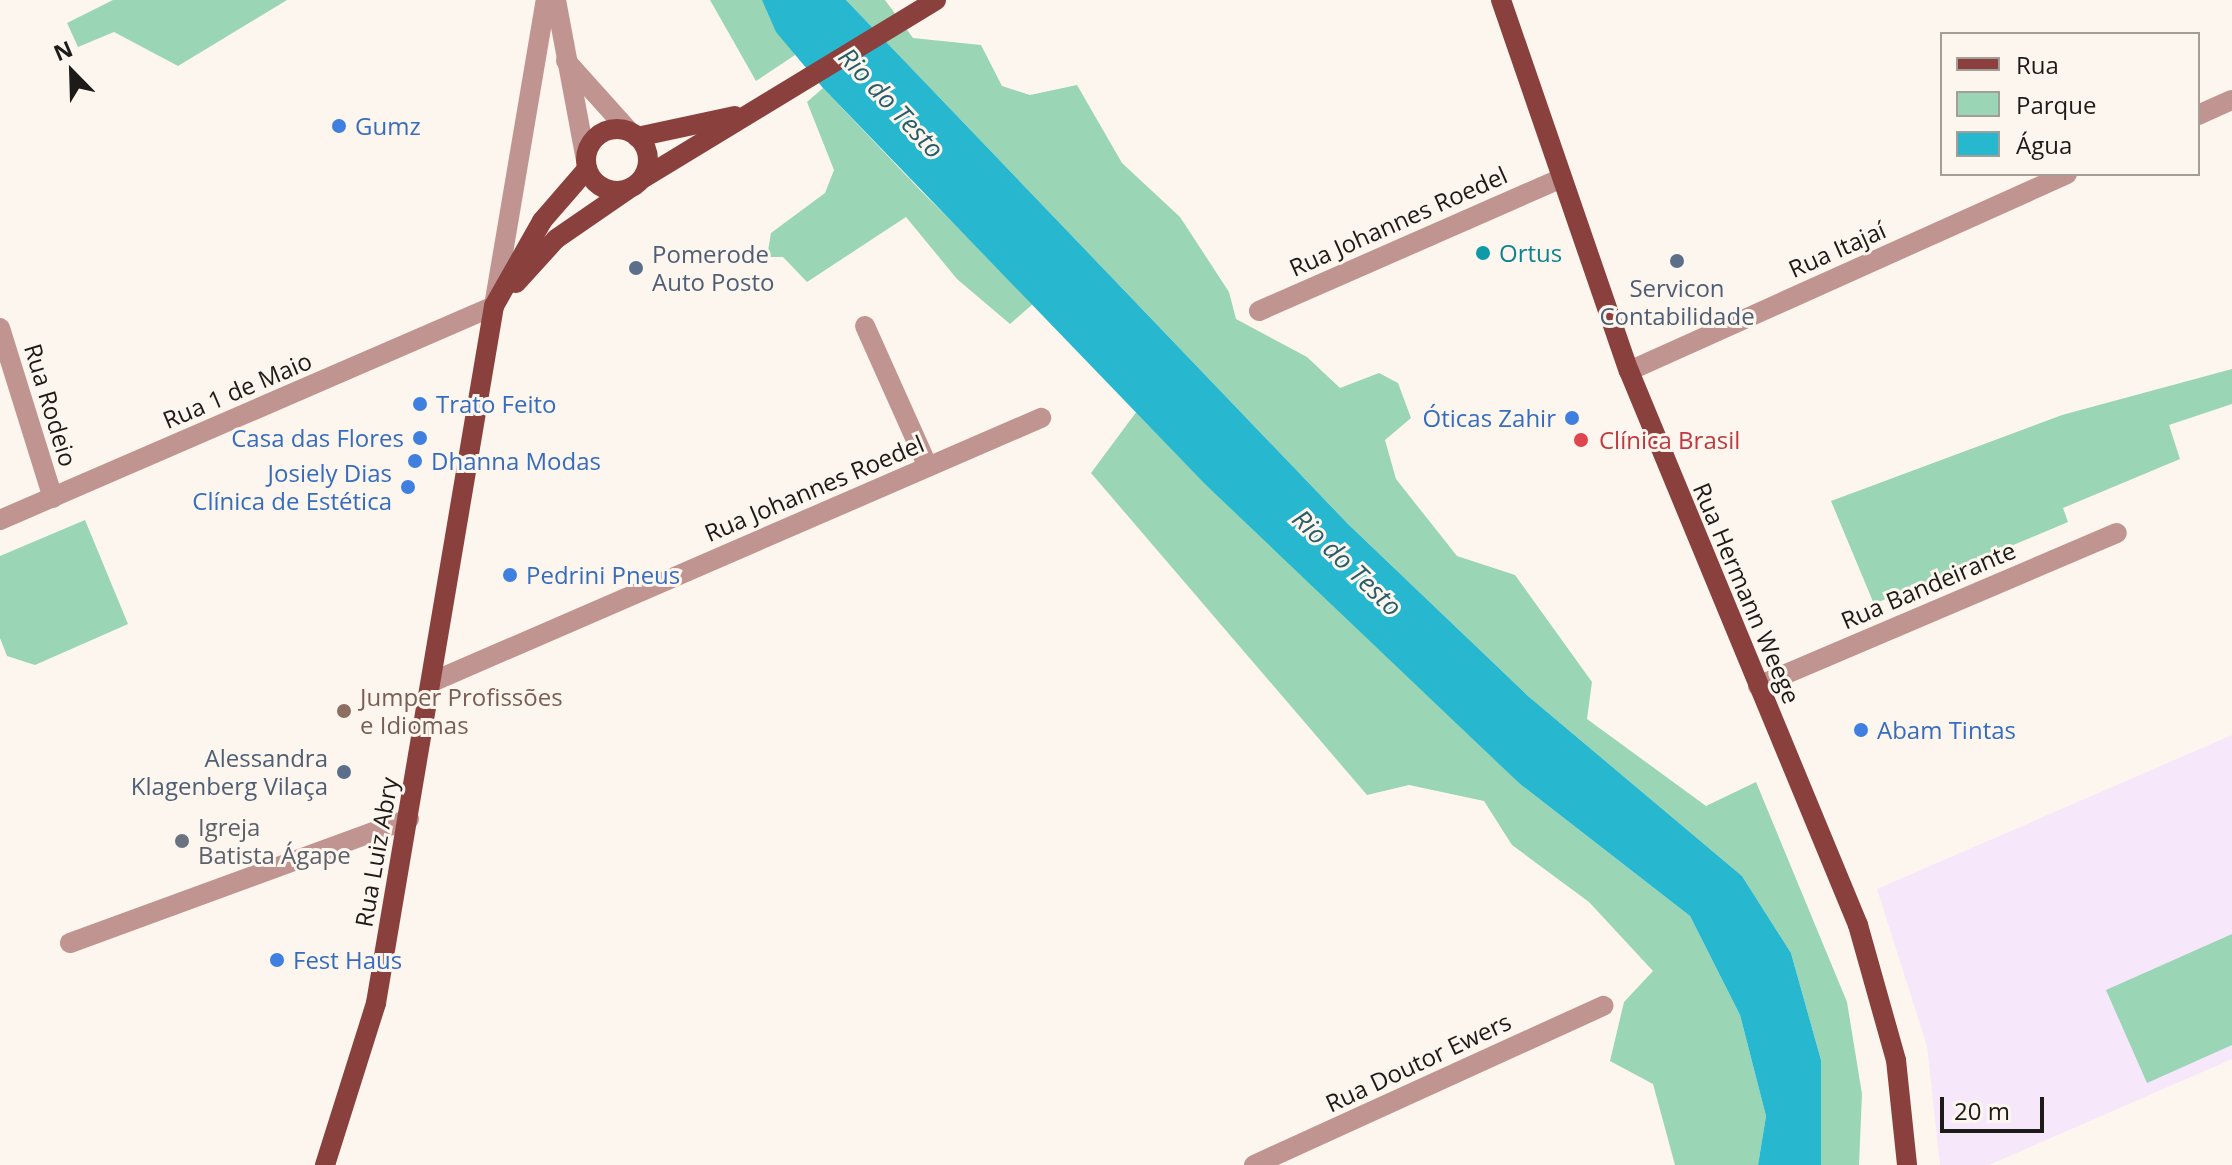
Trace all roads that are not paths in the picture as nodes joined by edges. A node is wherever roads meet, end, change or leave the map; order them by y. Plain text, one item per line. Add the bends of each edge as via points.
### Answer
1 (546, 0) edge
2 (556, 0) edge
3 (936, 0) edge
4 (1504, 1) edge
5 (566, 61) junction
6 (2232, 100) edge
7 (754, 112) junction
8 (2200, 114) edge
9 (634, 134) junction
10 (586, 164) junction
11 (2063, 176) edge
12 (1559, 179) junction
13 (634, 184) junction
14 (494, 306) junction
15 (1259, 311) dead end
16 (865, 326) dead end
17 (0, 328) edge
18 (1629, 371) junction
19 (1041, 418) dead end
20 (928, 467) junction
21 (53, 498) junction
22 (0, 520) edge
23 (2117, 533) dead end
24 (432, 682) junction
25 (1758, 686) junction
26 (409, 819) junction
27 (70, 943) dead end
28 (1603, 1006) dead end
29 (325, 1165) edge
30 (1254, 1165) edge
31 (1907, 1165) edge

1 - 14 street
2 - 5 street
3 - 7 main road
4 - 12 main road, Rua Hermann Weege
5 - 9 street
5 - 10 street
6 - 8 street
7 - 9 main road
7 - 13 main road
9 - 10 main road via 600,134
9 - 13 main road via 648,157
10 - 13 main road via 602,188
10 - 14 main road, Rua Luiz Abry via 542,221
11 - 18 street, Rua Itajaí
12 - 15 street, Rua Johannes Roedel
12 - 18 main road, Rua Hermann Weege
13 - 14 main road via 556,239
14 - 21 street, Rua 1 de Maio
14 - 24 main road, Rua Luiz Abry
16 - 20 street
17 - 21 street, Rua Rodeio
18 - 25 main road, Rua Hermann Weege
19 - 20 street, Rua Johannes Roedel
20 - 24 street, Rua Johannes Roedel
21 - 22 street, Rua 1 de Maio
23 - 25 street, Rua Bandeirante
24 - 26 main road, Rua Luiz Abry
25 - 31 main road, Rua Hermann Weege via 1879,986 1896,1060
26 - 27 street
26 - 29 main road, Rua Luiz Abry via 376,1003
28 - 30 street, Rua Doutor Ewers

